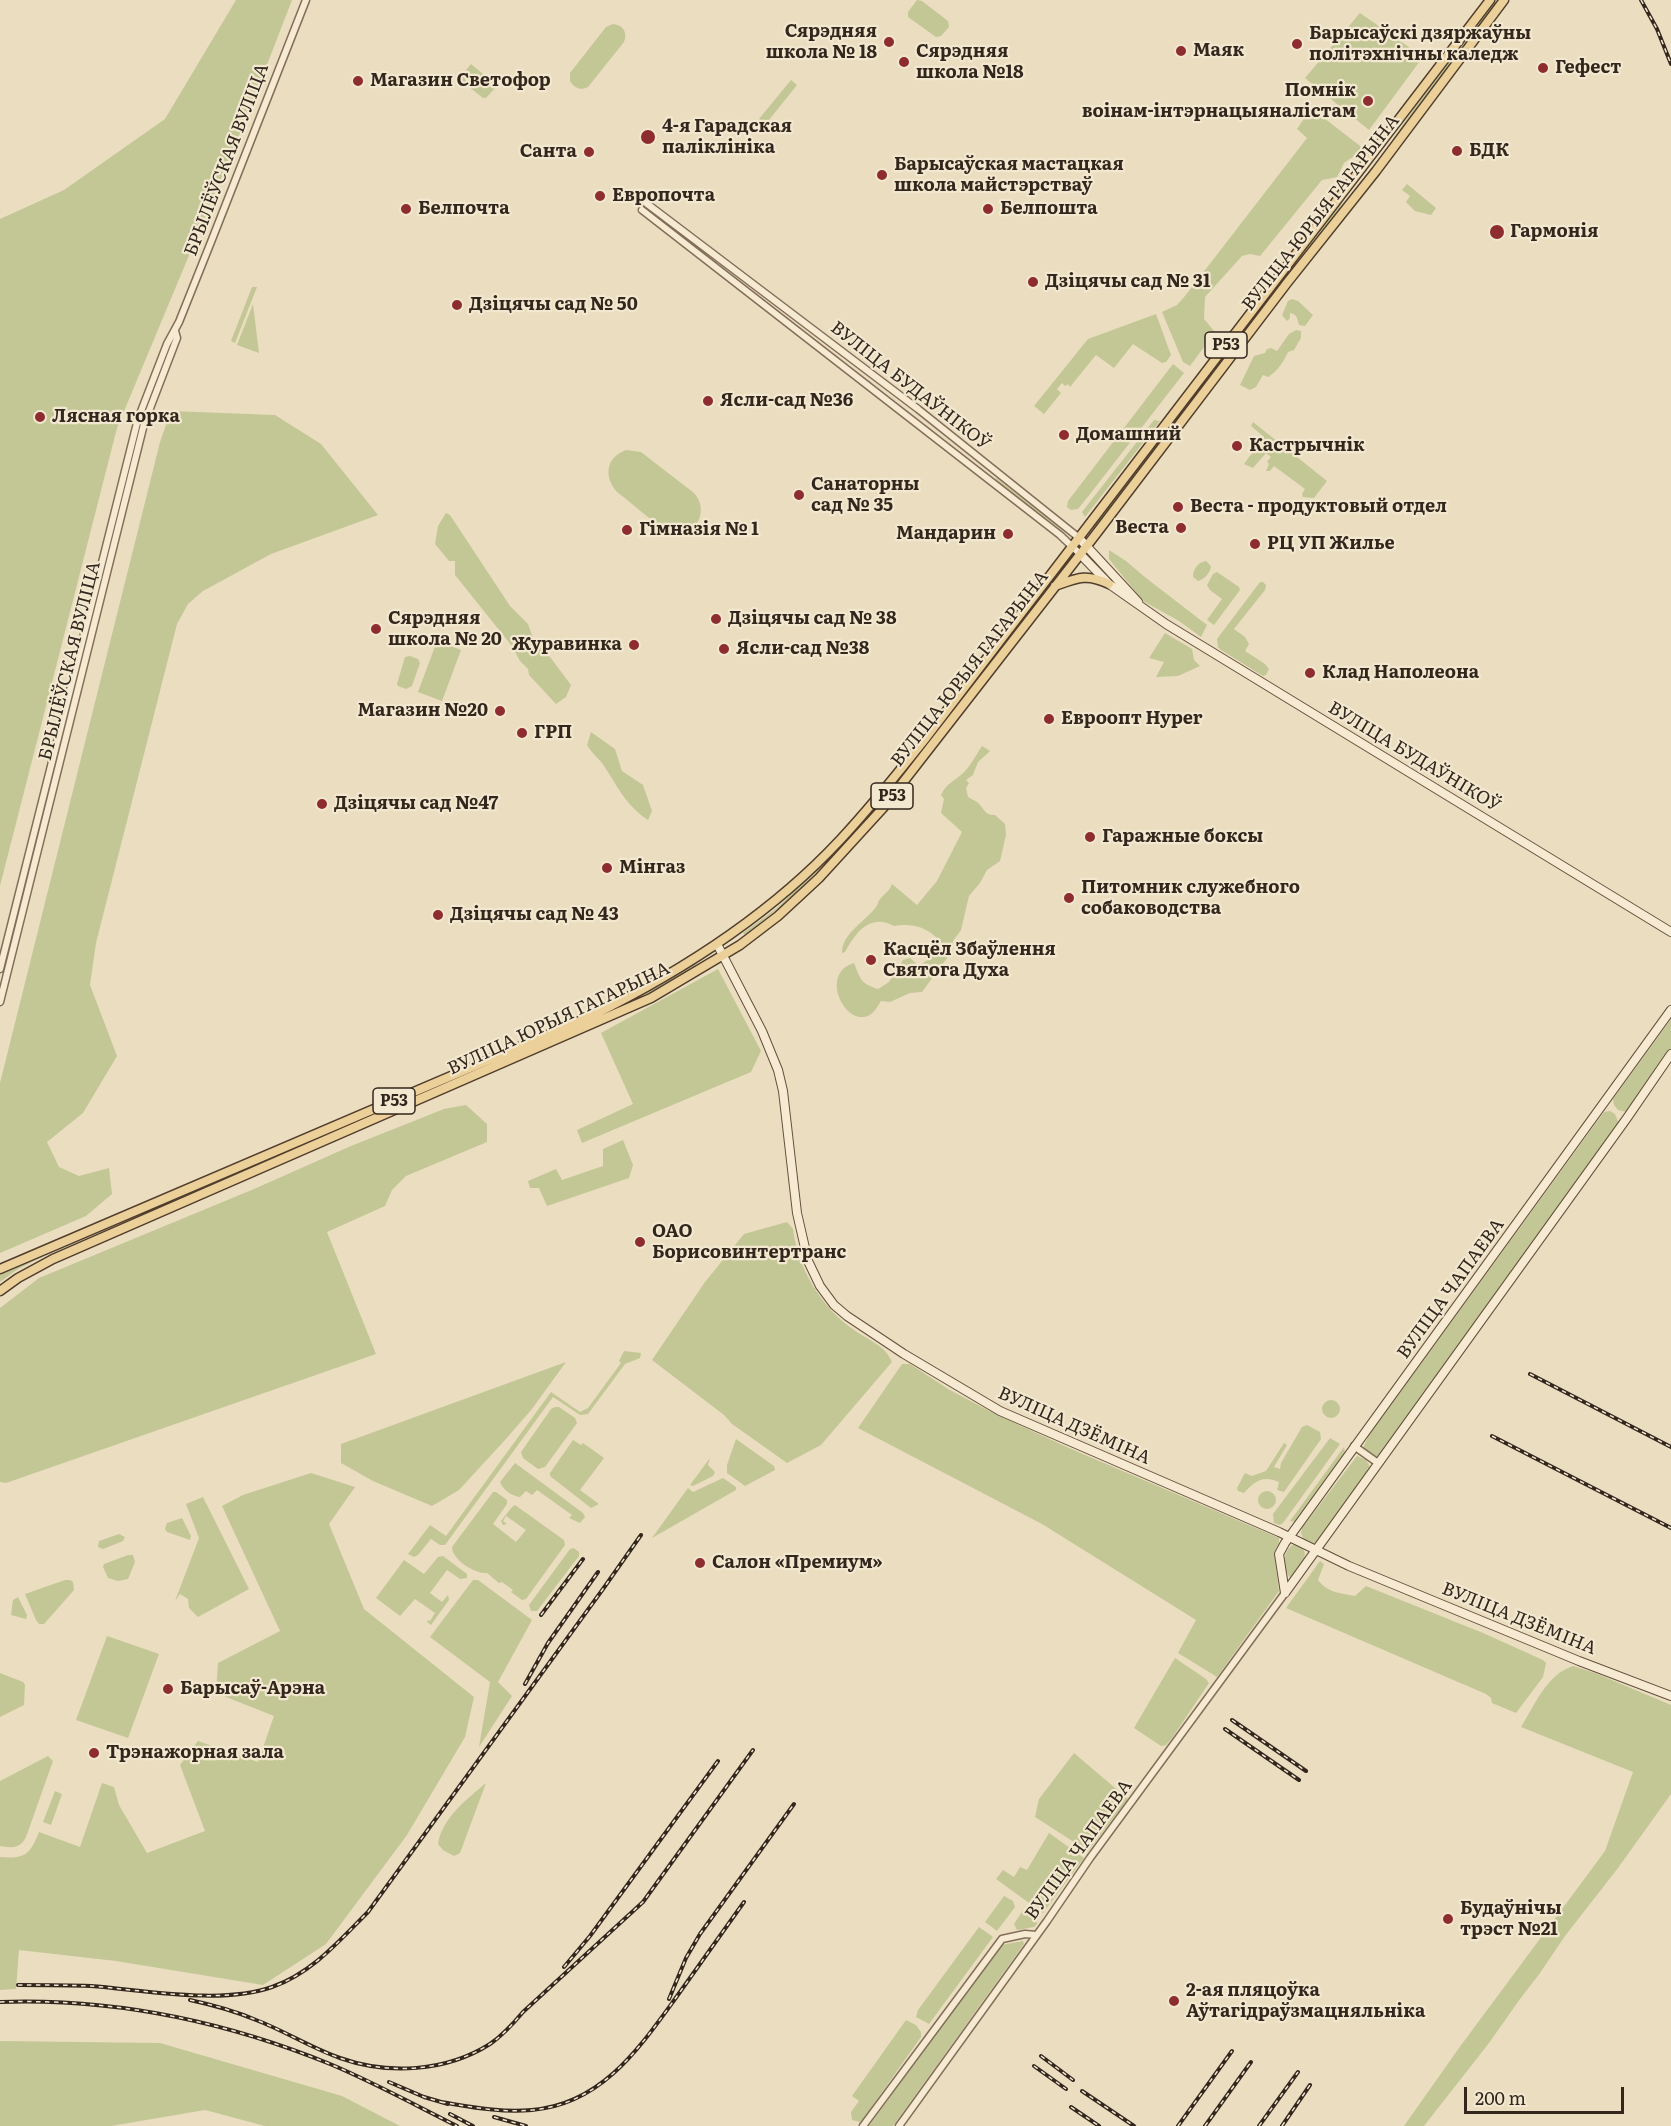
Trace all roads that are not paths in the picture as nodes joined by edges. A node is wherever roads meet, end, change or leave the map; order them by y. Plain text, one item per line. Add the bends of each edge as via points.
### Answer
1 (306, 0) edge
2 (1490, 0) edge
3 (1504, 0) edge
4 (646, 203) dead end
5 (642, 210) dead end
6 (795, 316) junction
7 (788, 324) junction
8 (175, 331) junction
9 (142, 406) junction
10 (150, 409) junction
11 (918, 409) junction
12 (911, 419) junction
13 (984, 464) junction
14 (980, 472) junction
15 (1078, 537) junction
16 (1071, 545) junction
17 (1087, 545) junction
18 (1080, 554) junction
19 (1109, 584) junction
20 (1055, 586) junction
21 (1142, 608) junction
22 (1671, 932) edge
23 (717, 944) junction
24 (723, 955) junction
25 (0, 969) edge
26 (0, 1002) edge
27 (1671, 1010) edge
28 (1671, 1054) edge
29 (0, 1269) edge
30 (0, 1291) edge
31 (1354, 1446) junction
32 (1378, 1463) junction
33 (1289, 1537) junction
34 (1316, 1550) junction
35 (1284, 1593) junction
36 (1671, 1696) edge
37 (1036, 1935) junction
38 (863, 2126) edge
39 (899, 2126) edge

1 - 8 street, БРЫЛЁЎСКАЯ ВУЛІЦА
2 - 15 main road, ВУЛІЦА ЮРЫЯ ГАГАРЫНА / Р53
3 - 17 main road, ВУЛІЦА ЮРЫЯ ГАГАРЫНА / Р53
4 - 6 street, ВУЛІЦА БУДАЎНІКОЎ
5 - 7 street, ВУЛІЦА БУДАЎНІКОЎ
6 - 7 street
6 - 11 street, ВУЛІЦА БУДАЎНІКОЎ
7 - 12 street, ВУЛІЦА БУДАЎНІКОЎ
8 - 9 street, БРЫЛЁЎСКАЯ ВУЛІЦА
8 - 10 street, БРЫЛЁЎСКАЯ ВУЛІЦА via 177,338
9 - 10 street
9 - 25 street, БРЫЛЁЎСКАЯ ВУЛІЦА
10 - 26 street, БРЫЛЁЎСКАЯ ВУЛІЦА
11 - 12 street
11 - 13 street, ВУЛІЦА БУДАЎНІКОЎ
12 - 14 street, ВУЛІЦА БУДАЎНІКОЎ
13 - 14 street
13 - 15 street, ВУЛІЦА БУДАЎНІКОЎ
14 - 16 street, ВУЛІЦА БУДАЎНІКОЎ
15 - 16 main road, ВУЛІЦА ЮРЫЯ ГАГАРЫНА / Р53
15 - 17 main road, ВУЛІЦА БУДАЎНІКОЎ
16 - 18 street, ВУЛІЦА БУДАЎНІКОЎ
16 - 23 main road, ВУЛІЦА ЮРЫЯ ГАГАРЫНА / Р53 via 864,814 788,889
17 - 18 main road, ВУЛІЦА ЮРЫЯ ГАГАРЫНА / Р53
17 - 21 main road, ВУЛІЦА БУДАЎНІКОЎ
18 - 19 main road, ВУЛІЦА БУДАЎНІКОЎ
18 - 20 main road, ВУЛІЦА ЮРЫЯ ГАГАРЫНА / Р53
19 - 20 main road via 1082,576
19 - 21 main road, ВУЛІЦА БУДАЎНІКОЎ
20 - 24 main road, ВУЛІЦА ЮРЫЯ ГАГАРЫНА / Р53 via 867,826 798,898 757,933
21 - 22 main road, ВУЛІЦА БУДАЎНІКОЎ
23 - 24 main road, ВУЛІЦА ДЗЁМІНА
23 - 29 main road, ВУЛІЦА ЮРЫЯ ГАГАРЫНА / Р53 via 672,974 589,1017
24 - 30 main road, ВУЛІЦА ЮРЫЯ ГАГАРЫНА / Р53 via 627,1010 53,1259
24 - 33 main road, ВУЛІЦА ДЗЁМІНА via 778,1070 802,1239 820,1286 834,1305 904,1354 1000,1411
27 - 31 main road, ВУЛІЦА ЧАПАЕВА
28 - 32 main road, ВУЛІЦА ЧАПАЕВА
31 - 32 street
31 - 33 main road, ВУЛІЦА ЧАПАЕВА
32 - 34 main road, ВУЛІЦА ЧАПАЕВА
33 - 34 main road, ВУЛІЦА ДЗЁМІНА
33 - 35 main road, ВУЛІЦА ЧАПАЕВА via 1279,1554
34 - 35 main road, ВУЛІЦА ЧАПАЕВА
34 - 36 main road, ВУЛІЦА ДЗЁМІНА
35 - 37 street, ВУЛІЦА ЧАПАЕВА
37 - 38 street via 1002,1939
37 - 39 street, ВУЛІЦА ЧАПАЕВА

